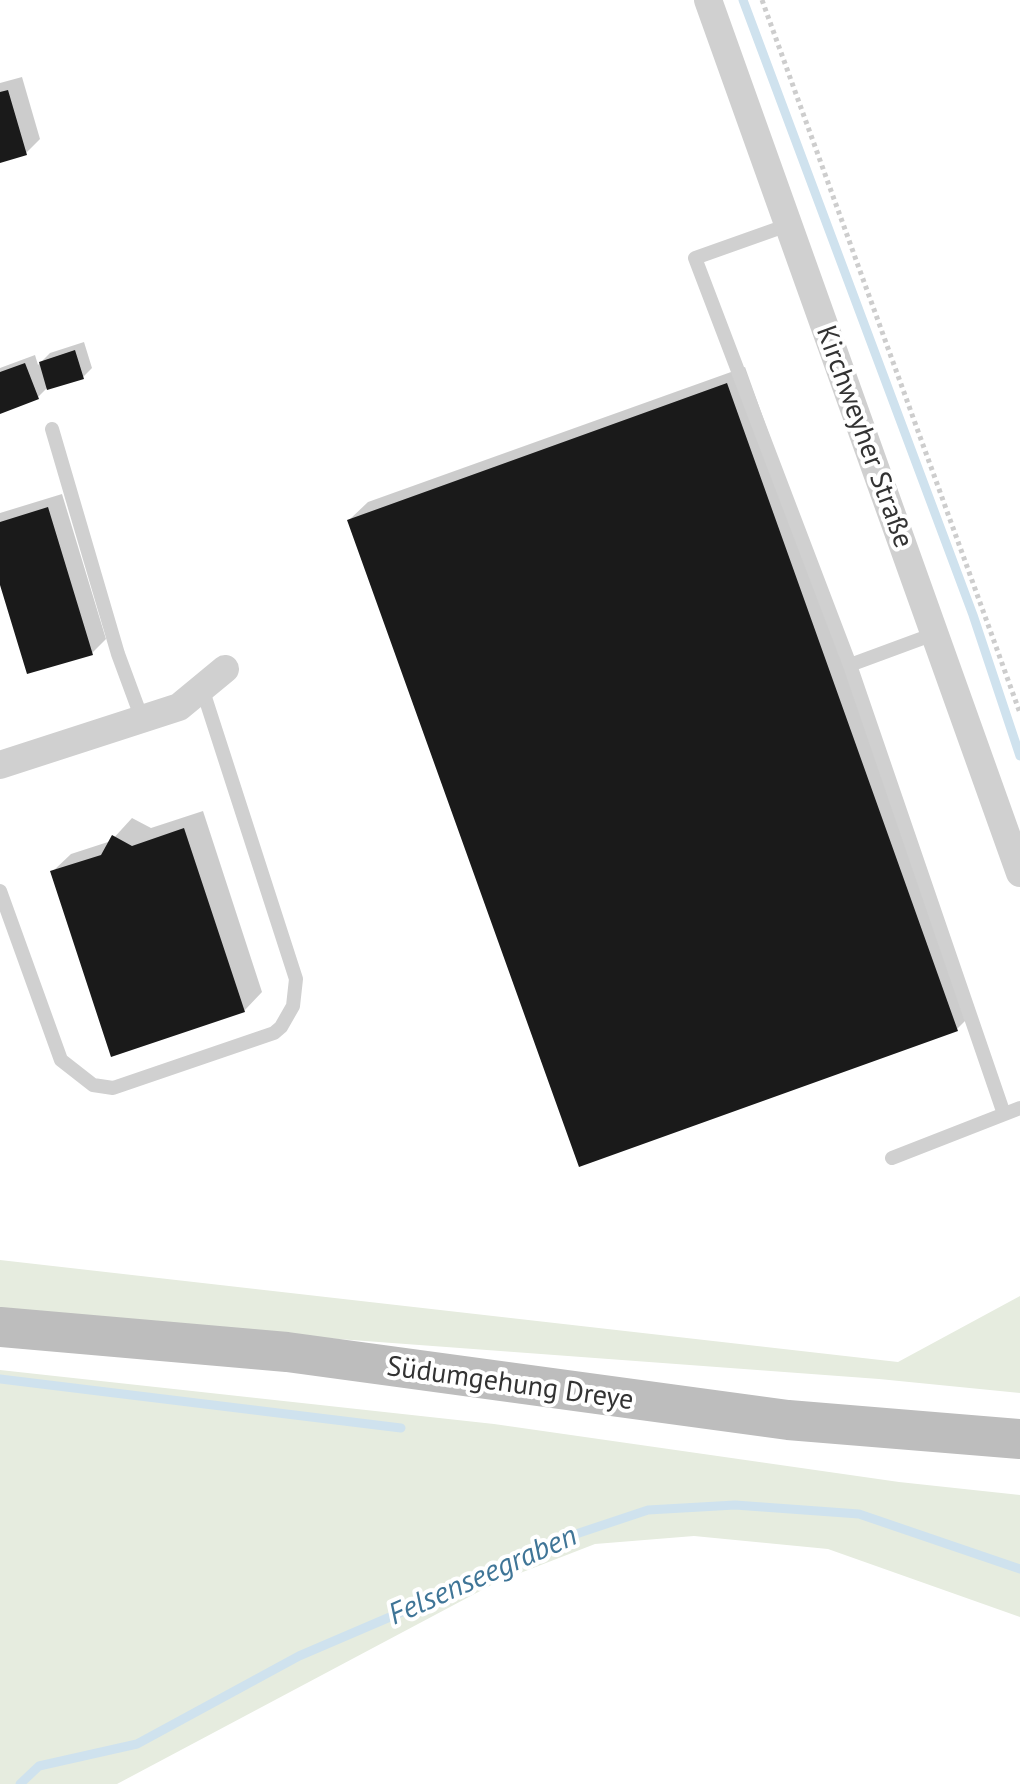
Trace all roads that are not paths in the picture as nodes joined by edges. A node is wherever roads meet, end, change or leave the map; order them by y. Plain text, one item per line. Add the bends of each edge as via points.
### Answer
1 (708, 0) edge
2 (788, 225) junction
3 (52, 429) dead end
4 (934, 634) junction
5 (850, 665) junction
6 (225, 669) dead end
7 (202, 688) junction
8 (142, 719) junction
9 (0, 765) edge
10 (1020, 873) edge
11 (0, 891) edge
12 (1020, 1108) edge
13 (1004, 1114) junction
14 (892, 1158) dead end
15 (0, 1327) edge
16 (1020, 1439) edge

1 - 2 street, Kirchweyher Straße
2 - 4 street, Kirchweyher Straße
2 - 5 lane via 695,258
3 - 8 lane
4 - 5 lane
4 - 10 street, Kirchweyher Straße
5 - 13 lane
6 - 7 street
7 - 8 street via 179,707
7 - 11 lane via 296,979 293,1006 281,1027 113,1088 93,1085 61,1060
8 - 9 street
12 - 13 lane
13 - 14 lane
15 - 16 main road, Südumgehung Dreye via 287,1352 741,1414

